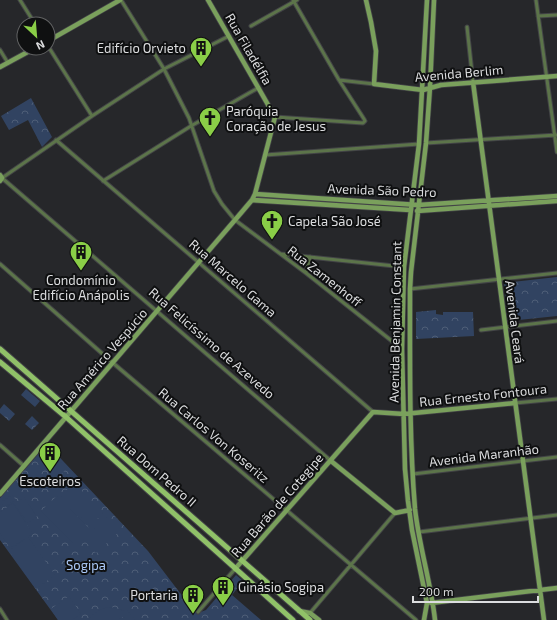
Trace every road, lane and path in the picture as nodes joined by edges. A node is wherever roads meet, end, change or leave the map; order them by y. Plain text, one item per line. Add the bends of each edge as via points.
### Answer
1 (120, 0) edge
2 (208, 0) edge
3 (366, 0) edge
4 (427, 0) edge
5 (434, 0) edge
6 (536, 0) edge
7 (22, 1) edge
8 (295, 1) edge
9 (557, 15) edge
10 (30, 16) edge
11 (538, 16) junction
12 (251, 26) dead end
13 (467, 27) dead end
14 (56, 36) edge
15 (228, 36) junction
16 (0, 50) edge
17 (21, 56) edge
18 (54, 56) edge
19 (8, 63) junction
20 (0, 67) edge
21 (164, 70) junction
22 (547, 76) junction
23 (557, 76) edge
24 (339, 80) junction
25 (472, 82) junction
26 (374, 84) junction
27 (430, 87) junction
28 (258, 88) junction
29 (423, 90) junction
30 (92, 116) junction
31 (275, 116) junction
32 (192, 126) junction
33 (556, 135) edge
34 (56, 140) junction
35 (480, 140) junction
36 (426, 143) junction
37 (419, 144) junction
38 (557, 152) edge
39 (264, 155) junction
40 (1, 178) edge
41 (103, 181) junction
42 (255, 194) junction
43 (281, 196) junction
44 (557, 196) edge
45 (302, 197) junction
46 (325, 199) junction
47 (252, 200) junction
48 (345, 200) junction
49 (557, 201) edge
50 (281, 202) junction
51 (302, 203) junction
52 (489, 203) junction
53 (365, 204) junction
54 (324, 205) junction
55 (345, 206) junction
56 (411, 208) junction
57 (418, 208) junction
58 (236, 220) junction
59 (280, 254) junction
60 (310, 257) junction
61 (198, 262) junction
62 (0, 264) edge
63 (404, 267) junction
64 (306, 273) junction
65 (557, 273) edge
66 (499, 279) junction
67 (410, 289) junction
68 (158, 311) junction
69 (557, 321) edge
70 (505, 327) junction
71 (481, 330) dead end
72 (0, 349) edge
73 (402, 349) junction
74 (0, 362) edge
75 (113, 363) junction
76 (557, 399) edge
77 (515, 403) junction
78 (72, 411) junction
79 (373, 412) junction
80 (411, 413) junction
81 (404, 414) junction
82 (66, 417) junction
83 (0, 445) edge
84 (557, 457) edge
85 (331, 461) junction
86 (522, 461) junction
87 (25, 466) junction
88 (413, 474) junction
89 (0, 494) edge
90 (416, 509) junction
91 (287, 510) junction
92 (409, 510) junction
93 (395, 513) junction
94 (557, 515) edge
95 (530, 518) junction
96 (419, 532) junction
97 (243, 561) junction
98 (351, 564) junction
99 (235, 569) junction
100 (557, 588) edge
101 (539, 590) junction
102 (433, 602) junction
103 (427, 604) junction
104 (0, 609) edge
105 (299, 611) junction
106 (198, 612) dead end
107 (310, 613) junction
108 (7, 620) edge
109 (293, 620) edge
110 (310, 620) edge
111 (318, 620) edge
112 (416, 620) edge
113 (424, 620) edge
114 (435, 620) edge
115 (544, 620) edge

1 - 14 street
1 - 21 street, Rua Zamenhoff
2 - 15 street, Rua Filadélfia
3 - 26 street via 376,51
4 - 29 street, Avenida Benjamin Constant
5 - 27 street, Avenida Benjamin Constant
6 - 11 street
7 - 10 street
8 - 12 street
8 - 24 street
9 - 11 street
11 - 22 street
13 - 25 street, Avenida Ceará
15 - 21 street
15 - 28 street, Rua Filadélfia
16 - 19 street
17 - 19 street
18 - 30 street
19 - 20 street
21 - 30 street
21 - 32 street, Rua Zamenhoff
22 - 23 street, Avenida Berlim
22 - 25 street, Avenida Berlim
22 - 33 street
24 - 26 street, Avenida Berlim
24 - 31 street via 364,119 363,123
25 - 27 street, Avenida Berlim
25 - 35 street, Avenida Ceará
26 - 29 street, Avenida Berlim
27 - 29 street, Avenida Berlim
27 - 36 street, Avenida Benjamin Constant
28 - 31 street, Rua Filadélfia
28 - 32 street
29 - 37 street, Avenida Benjamin Constant
30 - 34 street
31 - 39 street
32 - 41 street
32 - 58 street, Rua Zamenhoff via 214,191
33 - 35 street
33 - 38 street
34 - 40 street
34 - 41 street, Rua Marcelo Gama
35 - 36 street
35 - 52 street, Avenida Ceará
36 - 57 street, Avenida Benjamin Constant
37 - 39 street
37 - 56 street, Avenida Benjamin Constant
39 - 42 street
40 - 68 street, Rua Felicíssimo de Azevedo
41 - 61 street, Rua Marcelo Gama
42 - 43 street, Avenida São Pedro
42 - 47 street
43 - 45 street, Avenida São Pedro
43 - 50 street
44 - 52 street, Avenida São Pedro
45 - 46 street, Avenida São Pedro
45 - 51 street
46 - 48 street, Avenida São Pedro
46 - 54 street
47 - 50 street, Avenida São Pedro
47 - 58 street, Rua Américo Vespúcio
48 - 53 street, Avenida São Pedro
48 - 55 street
49 - 52 street, Avenida São Pedro
50 - 51 street, Avenida São Pedro
51 - 54 street, Avenida São Pedro
52 - 57 street, Avenida São Pedro
52 - 66 street, Avenida Ceará
53 - 55 street, Avenida São Pedro
53 - 56 street, Avenida São Pedro
54 - 55 street, Avenida São Pedro
56 - 57 street, Avenida São Pedro
56 - 63 street, Avenida Benjamin Constant
57 - 67 street, Avenida Benjamin Constant
58 - 59 street, Rua Zamenhoff
58 - 61 street, Rua Américo Vespúcio
59 - 60 street
59 - 64 street, Rua Zamenhoff
60 - 63 street
60 - 64 street
61 - 68 street, Rua Américo Vespúcio
61 - 79 street, Rua Marcelo Gama
62 - 75 street, Rua Carlos Von Koseritz
63 - 73 street, Avenida Benjamin Constant
64 - 73 street, Rua Zamenhoff
65 - 66 street
66 - 67 street
66 - 70 street, Avenida Ceará
67 - 80 street, Avenida Benjamin Constant
68 - 75 street, Rua Américo Vespúcio
68 - 85 street, Rua Felicíssimo de Azevedo
69 - 70 street
70 - 71 street
70 - 77 street, Avenida Ceará
72 - 78 main road, Rua Dom Pedro II
73 - 81 street, Avenida Benjamin Constant
74 - 82 main road, Rua Dom Pedro II
75 - 78 street, Rua Américo Vespúcio
75 - 91 street, Rua Carlos Von Koseritz
76 - 77 street, Rua Ernesto Fontoura
77 - 80 street, Rua Ernesto Fontoura
77 - 86 street, Avenida Ceará
78 - 82 street, Rua Américo Vespúcio
78 - 97 main road, Rua Dom Pedro II
79 - 81 street
79 - 85 street, Rua Barão de Cotegipe
80 - 81 street, Rua Ernesto Fontoura
80 - 88 street, Avenida Benjamin Constant
81 - 92 street, Avenida Benjamin Constant
82 - 87 street, Rua Américo Vespúcio
82 - 99 main road, Rua Dom Pedro II
83 - 87 street
84 - 86 street, Avenida Maranhão
85 - 91 street, Rua Barão de Cotegipe
85 - 93 street, Rua Felicíssimo de Azevedo
86 - 88 street, Avenida Maranhão
86 - 95 street, Avenida Ceará
87 - 89 street, Rua Américo Vespúcio
88 - 90 street, Avenida Benjamin Constant
90 - 92 street
90 - 96 street, Avenida Benjamin Constant
91 - 97 street, Rua Barão de Cotegipe
91 - 98 street, Rua Carlos Von Koseritz
92 - 93 street
92 - 103 street, Avenida Benjamin Constant
93 - 98 street
94 - 95 street
95 - 96 street
95 - 101 street, Avenida Ceará
96 - 102 street, Avenida Benjamin Constant
97 - 99 street, Rua Barão de Cotegipe
97 - 105 main road, Rua Dom Pedro II
98 - 107 street
98 - 112 street, Rua Carlos Von Koseritz
99 - 106 street, Rua Barão de Cotegipe
99 - 109 main road, Rua Dom Pedro II
100 - 101 street
101 - 102 street
101 - 115 street, Avenida Ceará
102 - 103 street
102 - 114 street, Avenida Benjamin Constant
103 - 113 street, Avenida Benjamin Constant
104 - 108 street
105 - 107 street
105 - 110 main road, Rua Dom Pedro II
107 - 111 street

